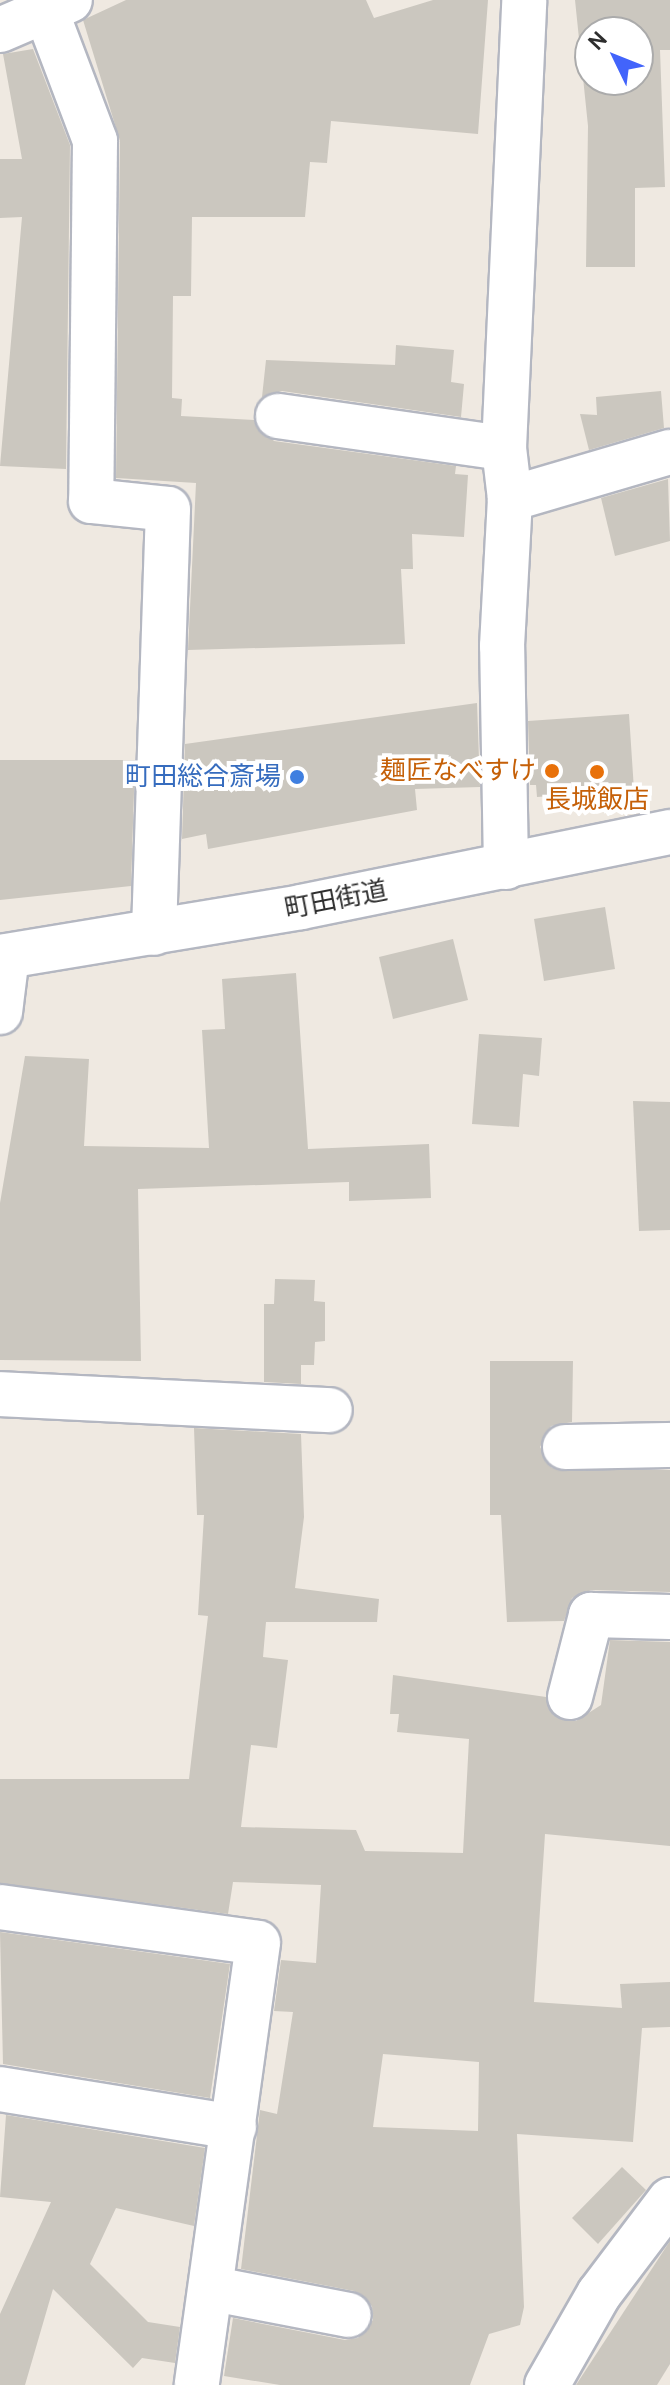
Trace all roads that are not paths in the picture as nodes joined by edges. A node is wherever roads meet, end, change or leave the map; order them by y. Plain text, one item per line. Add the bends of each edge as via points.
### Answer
1 (524, 0) edge
2 (58, 5) edge
3 (0, 30) edge
4 (278, 416) dead end
5 (504, 448) junction
6 (670, 452) edge
7 (510, 499) junction
8 (670, 832) edge
9 (506, 867) junction
10 (154, 933) junction
11 (4, 956) edge
12 (0, 1012) edge
13 (0, 1394) edge
14 (330, 1410) dead end
15 (670, 1445) edge
16 (565, 1447) dead end
17 (670, 1617) edge
18 (570, 1697) dead end
19 (0, 1907) edge
20 (0, 2089) edge
21 (234, 2127) junction
22 (670, 2200) edge
23 (214, 2289) junction
24 (349, 2315) dead end
25 (197, 2385) edge
26 (547, 2385) edge

1 - 5 street
2 - 3 street
2 - 10 street via 95,141 91,501 168,509
4 - 5 street
5 - 7 street
6 - 7 street
7 - 9 street via 502,646
8 - 9 street, 町田街道
9 - 10 street, 町田街道
10 - 11 street, 町田街道
11 - 12 street
13 - 14 street
15 - 16 street
17 - 18 street via 591,1615
19 - 21 street via 258,1943
20 - 21 street
21 - 23 street
22 - 26 street via 599,2294
23 - 24 street
23 - 25 street

